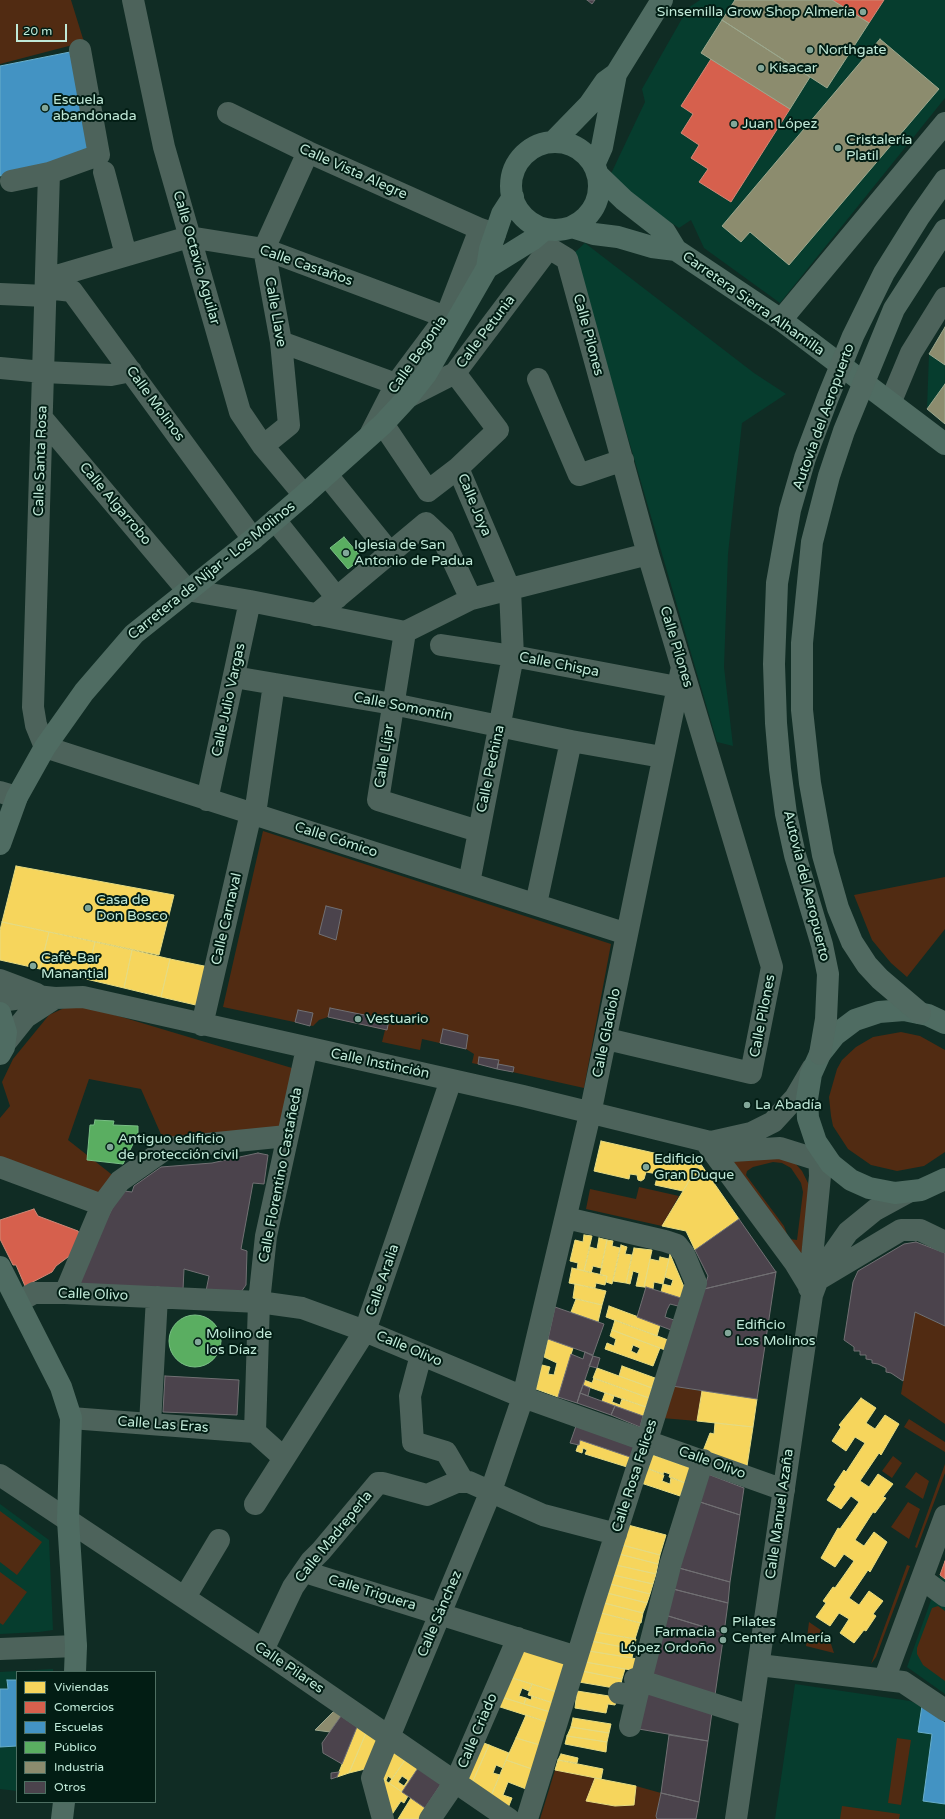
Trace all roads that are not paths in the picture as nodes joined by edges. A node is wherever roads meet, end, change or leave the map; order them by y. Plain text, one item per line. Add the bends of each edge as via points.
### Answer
1 (133, 0) edge
2 (662, 0) edge
3 (80, 50) dead end
4 (616, 74) junction
5 (228, 112) dead end
6 (945, 123) edge
7 (553, 142) junction
8 (308, 152) junction
9 (596, 170) junction
10 (104, 172) dead end
11 (49, 173) junction
12 (945, 180) edge
13 (11, 181) dead end
14 (513, 197) junction
15 (945, 230) edge
16 (488, 232) junction
17 (554, 234) junction
18 (190, 237) junction
19 (264, 249) junction
20 (676, 250) junction
21 (126, 255) junction
22 (487, 268) junction
23 (46, 288) junction
24 (0, 294) edge
25 (945, 298) edge
26 (451, 319) junction
27 (781, 320) junction
28 (281, 342) junction
29 (841, 365) junction
30 (0, 368) edge
31 (130, 371) junction
32 (43, 372) junction
33 (455, 373) junction
34 (538, 379) dead end
35 (864, 382) junction
36 (402, 391) junction
37 (890, 401) junction
38 (42, 418) junction
39 (377, 430) junction
40 (945, 444) edge
41 (262, 446) junction
42 (622, 460) junction
43 (458, 468) junction
44 (327, 475) junction
45 (304, 495) junction
46 (275, 520) junction
47 (253, 539) junction
48 (390, 553) junction
49 (648, 554) junction
50 (187, 590) junction
51 (510, 590) junction
52 (337, 598) junction
53 (471, 599) junction
54 (250, 601) junction
55 (316, 615) junction
56 (405, 632) junction
57 (441, 645) dead end
58 (513, 656) junction
59 (234, 677) junction
60 (679, 677) junction
61 (274, 684) junction
62 (393, 704) junction
63 (500, 726) junction
64 (571, 741) junction
65 (45, 747) junction
66 (662, 757) junction
67 (8, 795) edge
68 (207, 800) junction
69 (253, 813) junction
70 (478, 831) junction
71 (0, 844) edge
72 (470, 883) junction
73 (536, 904) junction
74 (628, 934) junction
75 (0, 980) edge
76 (48, 997) junction
77 (0, 1011) edge
78 (920, 1013) junction
79 (945, 1023) edge
80 (202, 1025) junction
81 (607, 1038) junction
82 (307, 1048) junction
83 (2, 1051) edge
84 (816, 1061) junction
85 (451, 1080) junction
86 (590, 1114) junction
87 (287, 1136) junction
88 (707, 1142) junction
89 (824, 1157) junction
90 (0, 1167) edge
91 (931, 1188) edge
92 (102, 1204) junction
93 (566, 1218) junction
94 (945, 1242) edge
95 (0, 1267) edge
96 (813, 1283) junction
97 (65, 1293) junction
98 (157, 1297) junction
99 (18, 1302) junction
100 (259, 1302) junction
101 (365, 1331) junction
102 (421, 1355) junction
103 (523, 1397) junction
104 (71, 1418) junction
105 (150, 1424) junction
106 (255, 1432) junction
107 (648, 1440) junction
108 (284, 1458) junction
109 (703, 1460) junction
110 (0, 1475) edge
111 (463, 1481) junction
112 (784, 1490) junction
113 (491, 1491) junction
114 (255, 1504) dead end
115 (945, 1516) edge
116 (68, 1520) junction
117 (616, 1534) junction
118 (219, 1540) dead end
119 (304, 1572) junction
120 (922, 1579) junction
121 (945, 1596) edge
122 (185, 1597) junction
123 (440, 1613) junction
124 (518, 1638) junction
125 (76, 1646) junction
126 (0, 1649) edge
127 (263, 1650) junction
128 (577, 1657) junction
129 (759, 1665) junction
130 (75, 1671) edge
131 (894, 1681) junction
132 (633, 1687) junction
133 (945, 1710) edge
134 (751, 1716) junction
135 (630, 1726) dead end
136 (389, 1736) junction
137 (456, 1781) junction
138 (64, 1803) edge
139 (62, 1819) edge
140 (384, 1819) edge
141 (430, 1819) edge
142 (509, 1819) edge
143 (528, 1819) edge
144 (736, 1819) edge

1 - 18 street, Calle Octavio Aguilar via 164,147
2 - 4 main road
3 - 11 street via 99,155
4 - 7 main road via 605,82 589,105
4 - 9 main road
5 - 8 street, Calle Vista Alegre
6 - 27 highway
7 - 9 main road via 570,144 580,149
7 - 14 main road via 539,145 522,157 513,176
8 - 16 street, Calle Vista Alegre
8 - 19 street
9 - 17 main road via 600,185 595,206 589,215
9 - 20 main road, Carretera Sierra Alhamilla via 624,200 665,232
10 - 21 street
11 - 13 street
11 - 23 street, Calle Santa Rosa
12 - 29 highway, Autovía del Aeropuerto via 884,273
14 - 16 main road
14 - 17 main road via 523,216 531,223
15 - 35 highway, Autovía del Aeropuerto via 894,309
16 - 22 main road via 490,249
16 - 26 street, Calle Begonia
17 - 20 main road, Carretera Sierra Alhamilla via 618,236 652,247
17 - 22 main road via 532,240
17 - 33 street, Calle Petunia
17 - 42 street, Calle Pilones via 567,259
18 - 19 street, Calle Castaños
18 - 21 street, Calle Castaños
18 - 41 street, Calle Octavio Aguilar via 240,412
19 - 26 street, Calle Castaños
19 - 28 street, Calle Llave
20 - 27 main road, Carretera Sierra Alhamilla
21 - 23 street, Calle Castaños
22 - 26 main road, Carretera de Níjar - Los Molinos
23 - 24 street, Calle Molinos
23 - 31 street, Calle Molinos via 72,291
23 - 32 street, Calle Santa Rosa
25 - 37 street via 911,353
26 - 36 main road, Carretera de Níjar - Los Molinos via 426,374
27 - 29 main road, Carretera Sierra Alhamilla
28 - 36 street
28 - 41 street, Calle Llave via 289,425
29 - 35 main road, Carretera Sierra Alhamilla
29 - 84 highway, Autovía del Aeropuerto via 805,458 790,510 777,583 774,664 776,723 786,814 828,974 826,1019
30 - 32 street
31 - 32 street via 111,375
31 - 47 street, Calle Molinos
32 - 38 street, Calle Santa Rosa
33 - 36 street, Calle Petunia
33 - 43 street via 498,430
34 - 42 street via 579,474
35 - 37 main road, Carretera Sierra Alhamilla
35 - 78 highway, Autovía del Aeropuerto via 829,476 812,542 802,643 803,729 816,819 830,884 844,925 870,969
36 - 39 main road, Carretera de Níjar - Los Molinos
37 - 40 main road, Carretera Sierra Alhamilla
38 - 50 street, Calle Algarrobo
38 - 65 street, Calle Santa Rosa via 33,707 36,725
39 - 43 street, Calle Joya via 428,491
39 - 44 main road, Carretera de Níjar - Los Molinos
41 - 45 street, Calle Octavio Aguilar
42 - 49 street, Calle Pilones
43 - 51 street, Calle Joya
44 - 45 main road, Carretera de Níjar - Los Molinos
44 - 48 street
45 - 46 main road, Carretera de Níjar - Los Molinos
46 - 47 main road, Carretera de Níjar - Los Molinos
46 - 52 street
47 - 50 main road, Carretera de Níjar - Los Molinos
48 - 52 street
48 - 53 street via 426,523 443,539
49 - 51 street
49 - 60 street, Calle Pilones
50 - 54 street
50 - 65 main road, Carretera de Níjar - Los Molinos via 134,634 84,692
51 - 53 street
51 - 58 street, Calle Joya
52 - 55 street
53 - 56 street
54 - 55 street
54 - 59 street, Calle Julio Vargas
55 - 56 street
56 - 62 street, Calle Líjar
57 - 58 street, Calle Chispa
58 - 60 street, Calle Chispa
58 - 63 street, Calle Pechina
59 - 61 street, Calle Somontín
59 - 68 street, Calle Julio Vargas
60 - 66 street, Calle Gladiolo
60 - 81 street, Calle Pilones via 772,967 751,1073
61 - 62 street, Calle Somontín
61 - 69 street, Calle Carnaval
62 - 63 street, Calle Somontín
62 - 70 street, Calle Líjar via 378,800
63 - 64 street, Calle Somontín
63 - 70 street, Calle Pechina
64 - 66 street, Calle Somontín
64 - 73 street
65 - 67 main road, Carretera de Níjar - Los Molinos
65 - 68 street, Calle Cómico
66 - 74 street, Calle Gladiolo
67 - 71 main road, Carretera de Níjar - Los Molinos
68 - 69 street, Calle Cómico
69 - 72 street, Calle Cómico
69 - 80 street, Calle Carnaval
70 - 72 street, Calle Pechina
72 - 73 street, Calle Cómico
73 - 74 street, Calle Cómico
74 - 81 street, Calle Gladiolo
75 - 76 street, Calle Instinción
76 - 77 street, Calle Instinción
76 - 80 street, Calle Instinción via 83,997
76 - 83 street via 26,1017
77 - 83 main road via 6,1028
78 - 79 main road
78 - 84 main road via 895,1010 863,1017 842,1029
80 - 82 street, Calle Instinción
81 - 86 street, Calle Gladiolo
82 - 85 street, Calle Instinción
82 - 87 street, Calle Florentino Castañeda
84 - 88 street, Calle Instinción via 795,1098 773,1122 751,1133
84 - 89 main road via 808,1086 807,1106 811,1130
85 - 86 street, Calle Instinción
85 - 101 street, Calle Aralia
86 - 88 street, Calle Instinción
86 - 93 street, Calle Gladiolo
87 - 92 street via 167,1148 120,1181
87 - 100 street, Calle Florentino Castañeda via 266,1236
88 - 89 street, Calle Instinción via 732,1151 780,1148
88 - 96 street via 795,1263
89 - 91 main road via 846,1176 869,1188 888,1192
89 - 96 street, Calle Manuel Azaña
90 - 92 street
91 - 96 street, Calle Manuel Azaña via 875,1210 852,1228
92 - 97 street
93 - 103 street, Calle Gladiolo
93 - 107 street, Calle Rosa Felices via 666,1241 681,1249 696,1283
94 - 96 street via 920,1230 901,1230
95 - 99 main road
96 - 112 street, Calle Manuel Azaña
97 - 98 street, Calle Olivo
97 - 99 street, Calle Olivo via 34,1293
98 - 100 street, Calle Olivo
98 - 105 street
99 - 104 main road via 61,1387
100 - 101 street, Calle Olivo via 302,1308
100 - 106 street, Calle Florentino Castañeda
101 - 102 street, Calle Olivo
101 - 108 street, Calle Aralia
102 - 103 street, Calle Olivo
102 - 111 street via 410,1396 413,1442 446,1452
103 - 107 street, Calle Olivo
103 - 113 street, Calle Sánchez
104 - 105 street, Calle Las Eras
104 - 116 main road
105 - 106 street, Calle Las Eras
106 - 108 street
107 - 109 street, Calle Olivo
107 - 117 street, Calle Rosa Felices
108 - 114 street, Calle Aralia
109 - 112 street, Calle Olivo
109 - 132 street
110 - 116 street, Calle Pilares
111 - 113 street
111 - 119 street, Calle Madreperla via 427,1494 378,1483
112 - 129 street, Calle Manuel Azaña
113 - 117 street via 542,1515
113 - 123 street, Calle Sánchez
115 - 120 street
116 - 122 street, Calle Pilares
116 - 125 main road
117 - 128 street, Calle Rosa Felices
118 - 122 street
119 - 123 street, Calle Triguera
119 - 127 street, Calle Madreperla via 293,1587
120 - 121 street
120 - 131 street
122 - 127 street, Calle Pilares
123 - 124 street, Calle Triguera
123 - 136 street, Calle Sánchez
124 - 128 street, Calle Triguera
124 - 137 street, Calle Criado
125 - 126 street
125 - 130 main road
127 - 136 street, Calle Pilares
128 - 143 street, Calle Rosa Felices
129 - 131 street
129 - 134 street, Calle Manuel Azaña
131 - 133 street
132 - 134 street
132 - 135 street
134 - 144 street, Calle Manuel Azaña
136 - 137 street, Calle Pilares
136 - 140 street, Calle Sánchez via 372,1778
137 - 141 street, Calle Criado
137 - 142 street, Calle Pilares
138 - 139 main road

